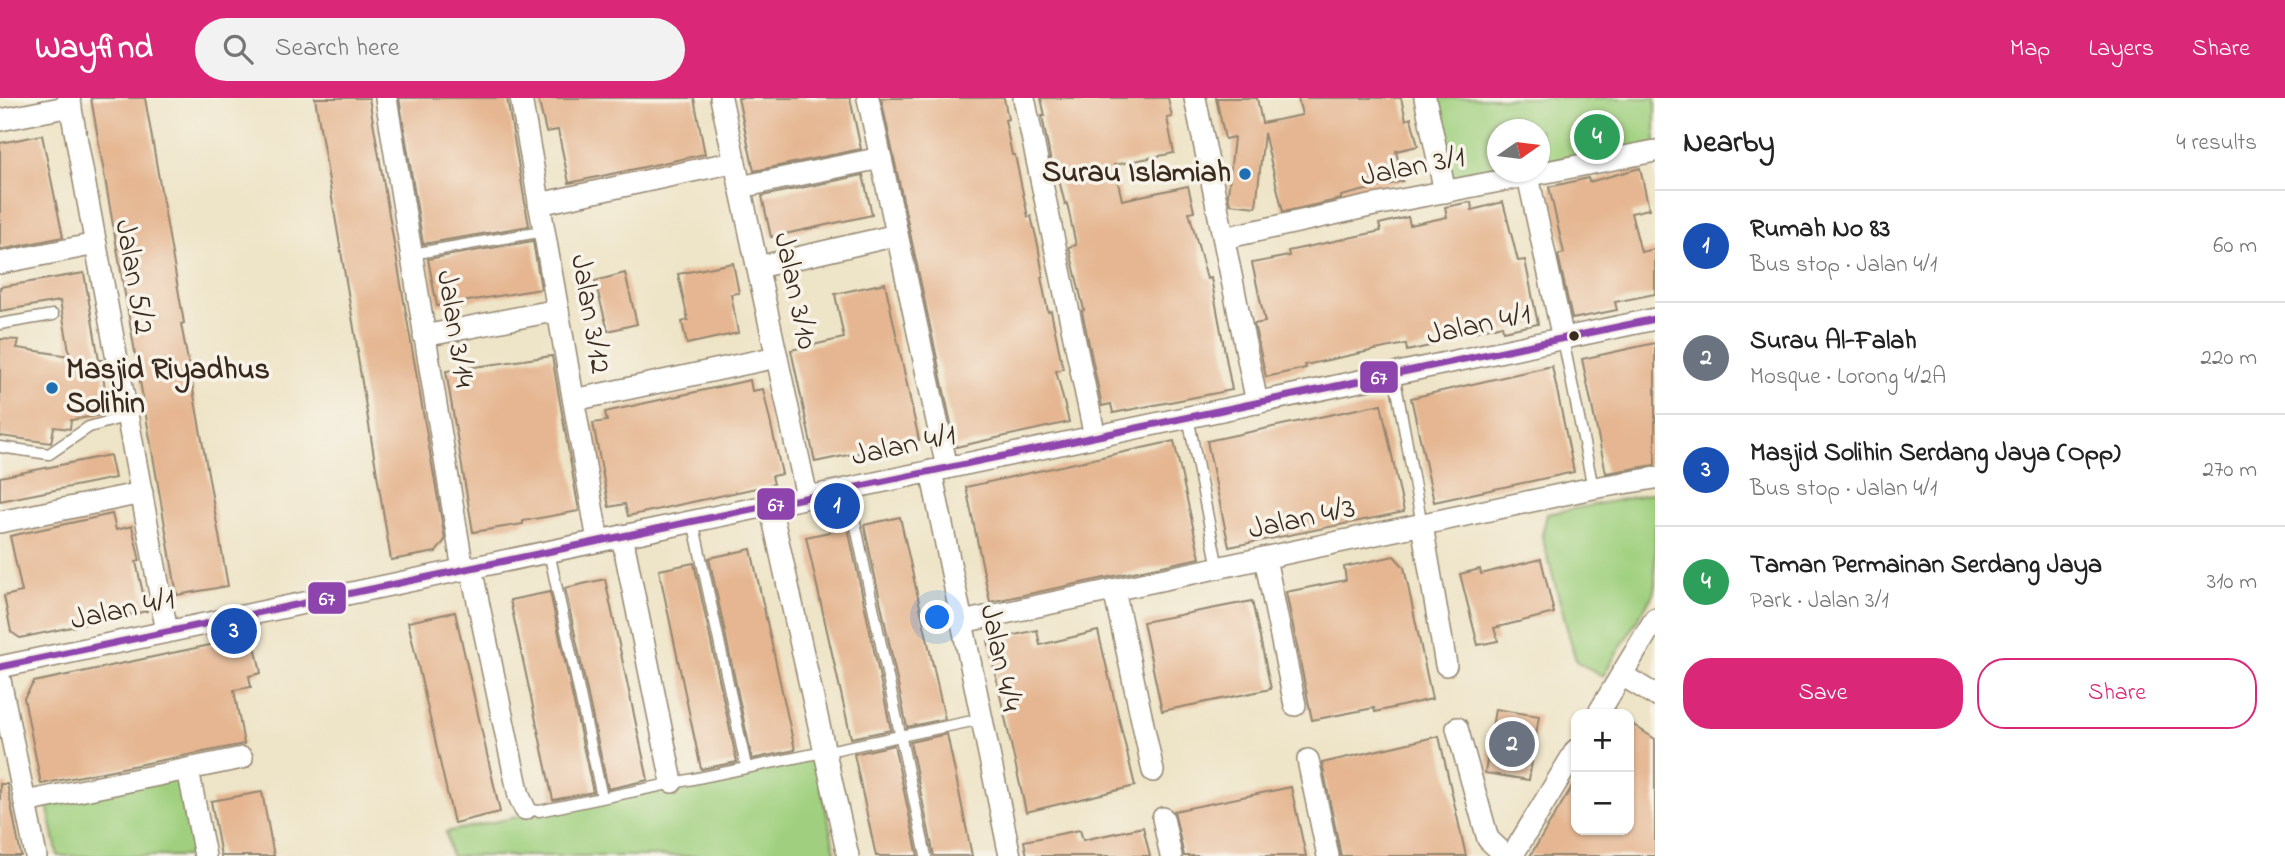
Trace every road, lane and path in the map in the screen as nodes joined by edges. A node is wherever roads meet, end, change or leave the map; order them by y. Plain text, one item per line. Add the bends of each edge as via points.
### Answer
1 (386, 98) edge
2 (521, 98) edge
3 (721, 98) edge
4 (868, 98) edge
5 (1024, 98) edge
6 (1195, 98) edge
7 (1424, 98) edge
8 (70, 102) edge
9 (0, 120) edge
10 (1655, 151) edge
11 (881, 158) junction
12 (734, 162) junction
13 (1550, 172) edge
14 (1497, 182) edge
15 (1529, 182) edge
16 (740, 187) junction
17 (1445, 192) junction
18 (539, 204) junction
19 (545, 231) junction
20 (897, 234) junction
21 (1224, 238) junction
22 (96, 243) junction
23 (412, 254) junction
24 (0, 263) edge
25 (758, 267) junction
26 (558, 310) junction
27 (53, 315) dead end
28 (1655, 319) edge
29 (0, 324) edge
30 (424, 336) junction
31 (1563, 339) junction
32 (777, 357) junction
33 (1394, 374) junction
34 (574, 400) junction
35 (1257, 403) junction
36 (128, 416) junction
37 (1188, 417) junction
38 (1095, 437) junction
39 (0, 447) edge
40 (939, 470) junction
41 (1655, 478) edge
42 (1593, 488) junction
43 (848, 489) junction
44 (142, 494) junction
45 (807, 497) junction
46 (770, 505) junction
47 (0, 522) edge
48 (693, 522) junction
49 (1422, 525) junction
50 (622, 536) junction
51 (598, 541) junction
52 (549, 552) junction
53 (1265, 558) junction
54 (1218, 568) junction
55 (467, 569) junction
56 (1114, 590) junction
57 (1655, 619) edge
58 (962, 622) junction
59 (167, 632) junction
60 (1446, 664) dead end
61 (0, 667) edge
62 (1622, 675) junction
63 (0, 680) edge
64 (1655, 695) edge
65 (1296, 705) dead end
66 (1601, 709) edge
67 (982, 719) junction
68 (1457, 728) dead end
69 (900, 735) junction
70 (825, 750) junction
71 (242, 758) dead end
72 (1571, 758) edge
73 (1308, 760) dead end
74 (746, 766) junction
75 (188, 769) junction
76 (1153, 771) dead end
77 (672, 782) junction
78 (602, 797) junction
79 (25, 802) junction
80 (525, 809) joint
81 (1163, 818) dead end
82 (36, 856) edge
83 (205, 856) edge
84 (848, 856) edge
85 (926, 856) edge
86 (1010, 856) edge
87 (1171, 856) edge
88 (1328, 856) edge
89 (1506, 856) edge
90 (1512, 856) edge

1 - 23 street, Jalan 3/14
2 - 18 street, Jalan 3/12
3 - 12 street, Jalan 3/10
4 - 11 street, Jalan 4/4
5 - 38 street
6 - 21 street
7 - 17 street
8 - 9 street
8 - 22 street, Jalan 5/2
10 - 13 street, Jalan 3/1
11 - 16 street
11 - 20 street, Jalan 4/4
12 - 16 street, Jalan 3/10
12 - 18 street
14 - 17 street, Jalan 3/1
15 - 31 street
16 - 25 street, Jalan 3/10
17 - 21 street, Jalan 3/1
18 - 19 street, Jalan 3/12
19 - 23 lane
19 - 26 street, Jalan 3/12
20 - 25 street
20 - 40 street, Jalan 4/4
21 - 35 street
22 - 24 street
22 - 36 street, Jalan 5/2
23 - 30 street, Jalan 3/14
25 - 32 street, Jalan 3/10
26 - 30 street
26 - 34 street, Jalan 3/12
27 - 29 lane
28 - 31 street, Jalan 4/1
30 - 55 street, Jalan 3/14
31 - 33 street, Jalan 4/1
31 - 42 lane
32 - 34 street
32 - 45 street, Jalan 3/10
33 - 35 street, Jalan 4/1
33 - 49 lane
34 - 51 street, Jalan 3/12
35 - 37 street, Jalan 4/1
36 - 39 lane via 89,427 49,454
36 - 44 street, Jalan 5/2
37 - 38 street, Jalan 4/1
37 - 54 lane
38 - 40 street, Jalan 4/1
40 - 43 street, Jalan 4/1
40 - 58 street, Jalan 4/4
41 - 42 street, Jalan 4/3
42 - 49 street, Jalan 4/3
43 - 45 street, Jalan 4/1
43 - 69 lane
44 - 47 street
44 - 59 street, Jalan 5/2
45 - 46 street, Jalan 4/1
46 - 48 street, Jalan 4/1
46 - 70 street
48 - 50 street, Jalan 4/1
48 - 74 lane
49 - 53 street, Jalan 4/3
49 - 60 street
50 - 51 street, Jalan 4/1
50 - 77 street
51 - 52 street, Jalan 4/1
52 - 55 street, Jalan 4/1
52 - 78 lane
53 - 54 street, Jalan 4/3
53 - 65 street
54 - 56 street, Jalan 4/3
55 - 59 street, Jalan 4/1
55 - 80 street, Jalan 3/14
56 - 58 street, Jalan 4/3
56 - 76 street
57 - 62 street
58 - 67 street, Jalan 4/4
59 - 61 street, Jalan 4/1
62 - 64 street
62 - 66 street
63 - 79 street
67 - 69 lane
67 - 86 street, Jalan 4/4
68 - 89 street via 1488,839
69 - 70 lane
69 - 85 lane
70 - 74 lane
70 - 84 street
71 - 75 street
72 - 90 street
73 - 88 street
74 - 77 lane
75 - 79 street
75 - 83 street
77 - 78 lane
78 - 80 lane via 539,811
79 - 82 street
81 - 87 street

